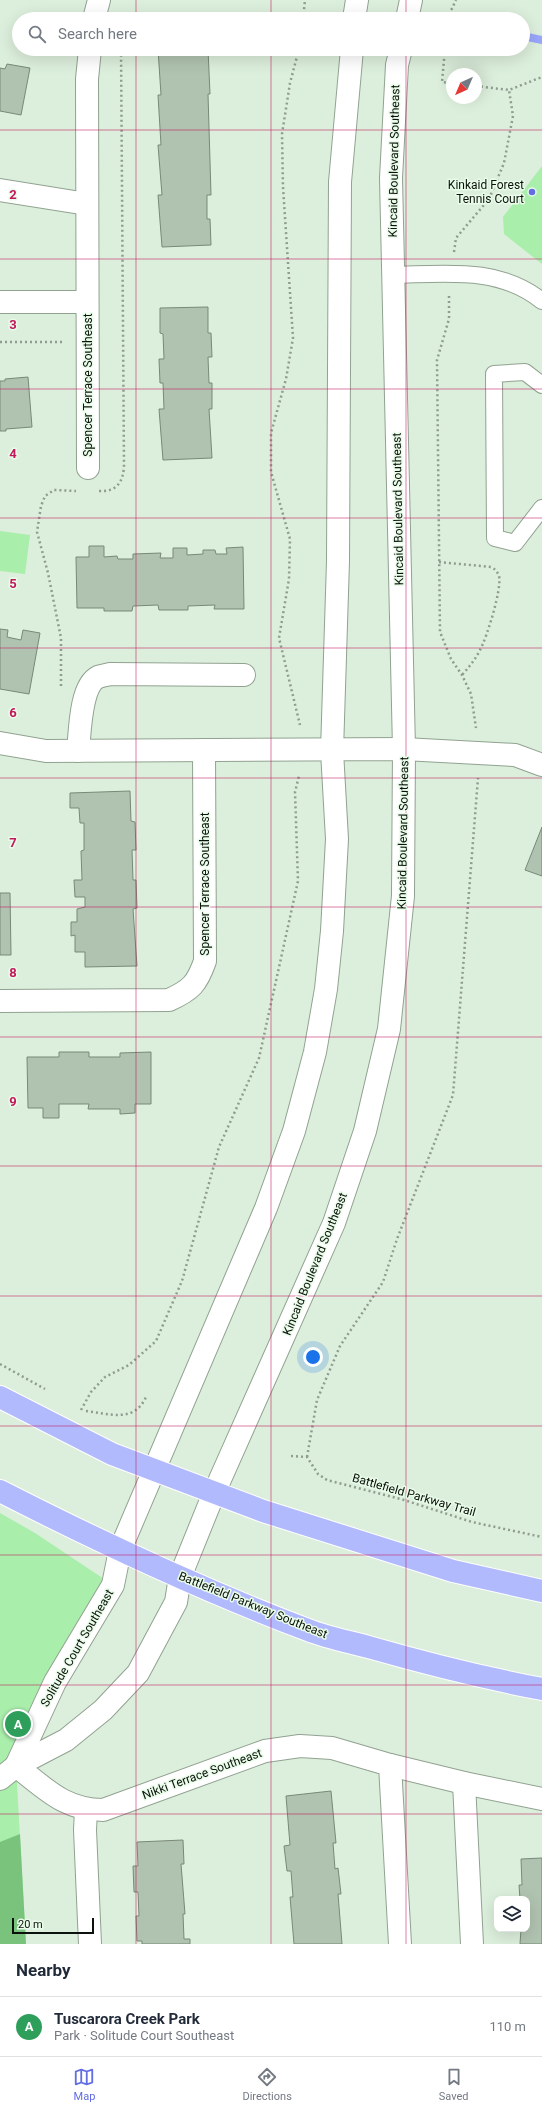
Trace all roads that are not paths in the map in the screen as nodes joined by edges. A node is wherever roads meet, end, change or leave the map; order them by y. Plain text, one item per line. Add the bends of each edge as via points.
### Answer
1 (99, 0) edge
2 (357, 0) edge
3 (411, 0) edge
4 (96, 12) edge
5 (355, 12) edge
6 (408, 12) edge
7 (89, 56) edge
8 (351, 56) edge
9 (399, 56) edge
10 (0, 190) edge
11 (87, 204) junction
12 (393, 275) junction
13 (542, 301) edge
14 (0, 302) edge
15 (87, 302) junction
16 (542, 385) edge
17 (88, 468) dead end
18 (542, 508) edge
19 (244, 675) dead end
20 (0, 743) edge
21 (404, 749) junction
22 (204, 750) junction
23 (78, 751) junction
24 (332, 751) junction
25 (542, 765) edge
26 (0, 1001) edge
27 (0, 1397) edge
28 (152, 1471) junction
29 (0, 1490) edge
30 (214, 1493) junction
31 (120, 1550) junction
32 (180, 1577) junction
33 (542, 1591) edge
34 (542, 1689) edge
35 (390, 1765) junction
36 (8, 1772) edge
37 (464, 1783) junction
38 (542, 1799) edge
39 (86, 1810) junction
40 (90, 1944) edge
41 (400, 1944) edge
42 (472, 1944) edge

1 - 4 street
2 - 5 street
3 - 6 street
7 - 11 street, Spencer Terrace Southeast
8 - 24 street via 340,182 338,561
9 - 12 street, Kincaid Boulevard Southeast via 392,178
10 - 11 street
11 - 15 street, Spencer Terrace Southeast
12 - 13 lane via 451,274 493,277 515,283
12 - 21 street, Kincaid Boulevard Southeast
14 - 15 street, Spencer Terrace Southeast
15 - 17 street, Spencer Terrace Southeast
16 - 18 lane via 525,372 494,374 495,538 515,543
19 - 23 street via 110,674 97,678 90,686 83,702
20 - 23 street via 46,750
21 - 24 street
21 - 25 street via 515,755
21 - 30 street, Kincaid Boulevard Southeast via 403,896 400,937 389,1029 365,1131 334,1224
22 - 23 street
22 - 24 street
22 - 26 street, Spencer Terrace Southeast via 205,961 199,978 186,992 169,1000
24 - 28 street via 337,839 332,931 326,989 315,1052 294,1131 266,1208
27 - 28 main road via 112,1454
28 - 30 main road
28 - 31 street
29 - 31 main road, Battlefield Parkway Southeast
30 - 32 street, Kincaid Boulevard Southeast
30 - 33 main road via 453,1571
31 - 32 main road, Battlefield Parkway Southeast
31 - 36 street, Solitude Court Southeast via 113,1585 55,1682
32 - 34 main road, Battlefield Parkway Southeast via 309,1630 442,1667
32 - 36 street via 176,1602 138,1673 103,1710 66,1740
35 - 37 street, Nikki Terrace Southeast
35 - 39 street, Nikki Terrace Southeast via 332,1748 300,1746 265,1751 103,1810
35 - 41 street
36 - 39 street, Nikki Terrace Southeast via 64,1803
37 - 38 street, Nikki Terrace Southeast
37 - 42 street
39 - 40 street

